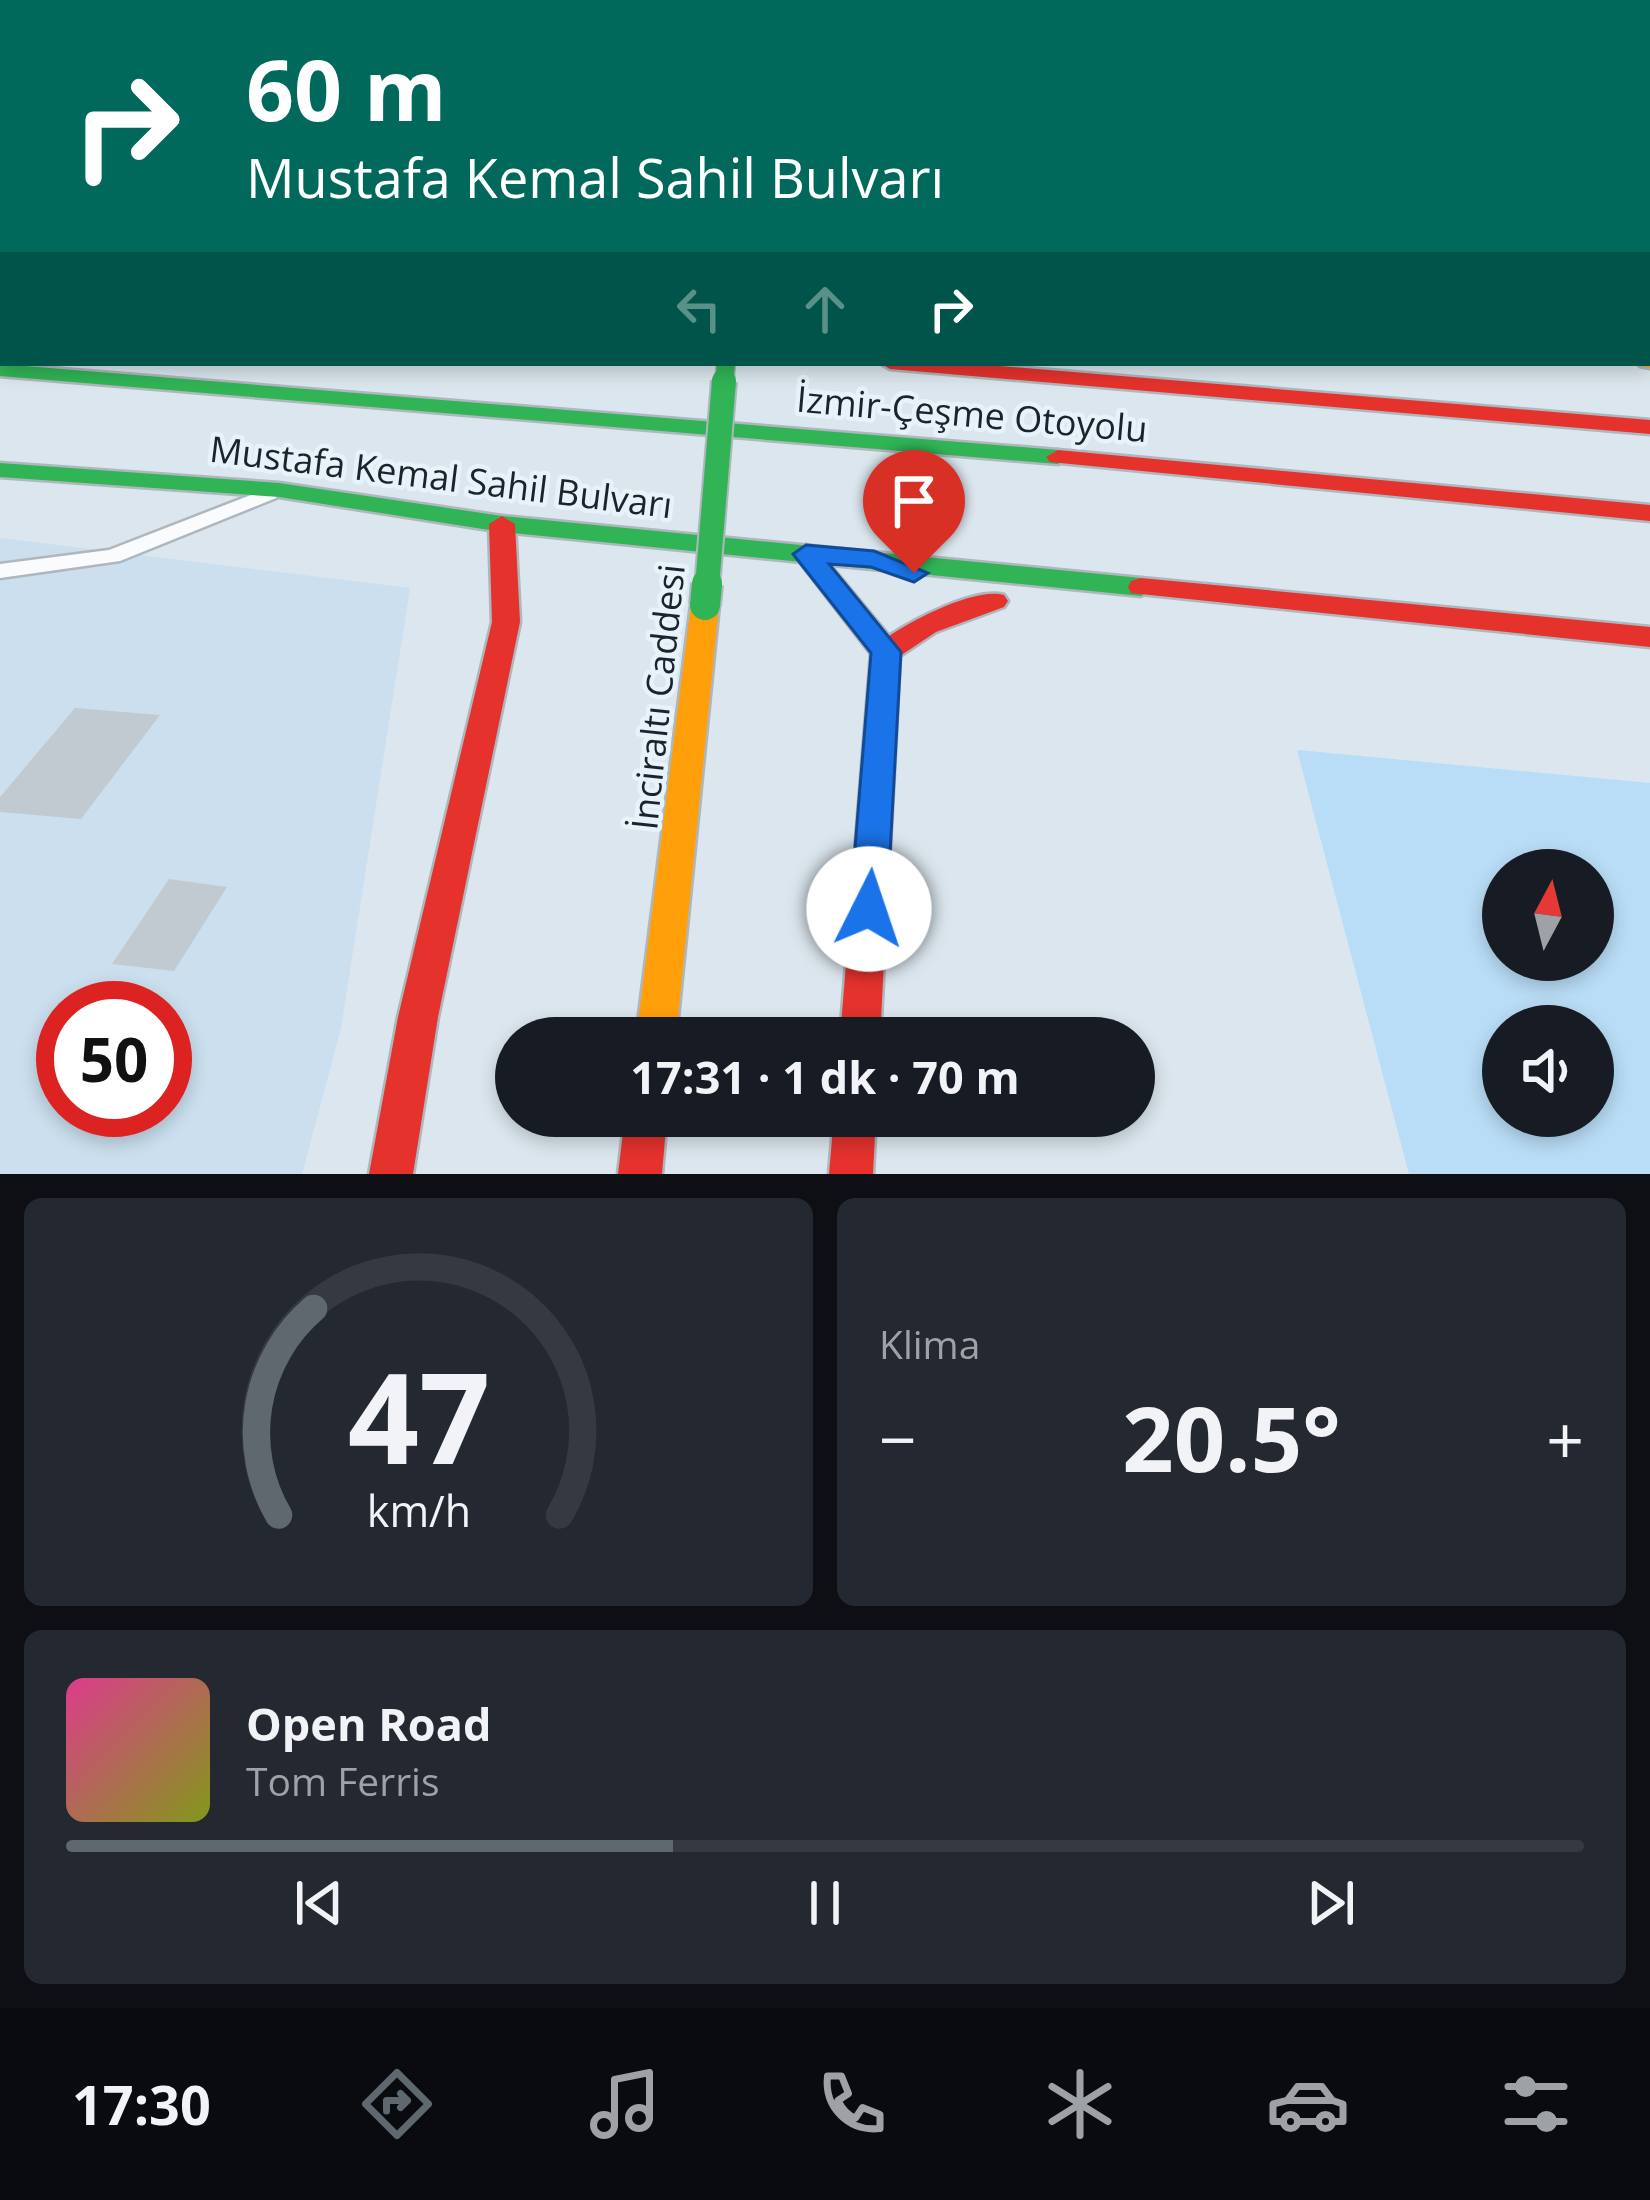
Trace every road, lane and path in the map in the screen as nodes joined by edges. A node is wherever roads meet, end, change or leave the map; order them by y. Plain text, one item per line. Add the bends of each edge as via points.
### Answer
1 (727, 366) edge
2 (926, 366) edge
3 (0, 370) edge
4 (1650, 427) edge
5 (0, 470) edge
6 (279, 490) junction
7 (1650, 513) edge
8 (502, 524) junction
9 (806, 554) junction
10 (874, 559) junction
11 (0, 571) edge
12 (1650, 637) edge
13 (886, 652) junction
14 (658, 1017) edge
15 (861, 1017) edge
16 (644, 1137) edge
17 (854, 1137) edge
18 (391, 1174) edge
19 (640, 1174) edge
20 (851, 1174) edge

1 - 14 main road, İnciraltı Caddesi, bridge
2 - 4 main road, İzmir-Çeşme Otoyolu
3 - 7 main road, İzmir-Çeşme Otoyolu
5 - 6 main road, Mustafa Kemal Sahil Bulvarı
6 - 8 main road, Mustafa Kemal Sahil Bulvarı
6 - 11 lane via 113,556
8 - 9 main road, Mustafa Kemal Sahil Bulvarı
8 - 18 main road via 506,622
9 - 10 main road, Mustafa Kemal Sahil Bulvarı
9 - 13 main road
10 - 12 main road, Mustafa Kemal Sahil Bulvarı
10 - 13 main road, Mustafa Kemal Sahil Bulvarı via 1005,603 926,625
13 - 15 main road
16 - 19 main road
17 - 20 main road

